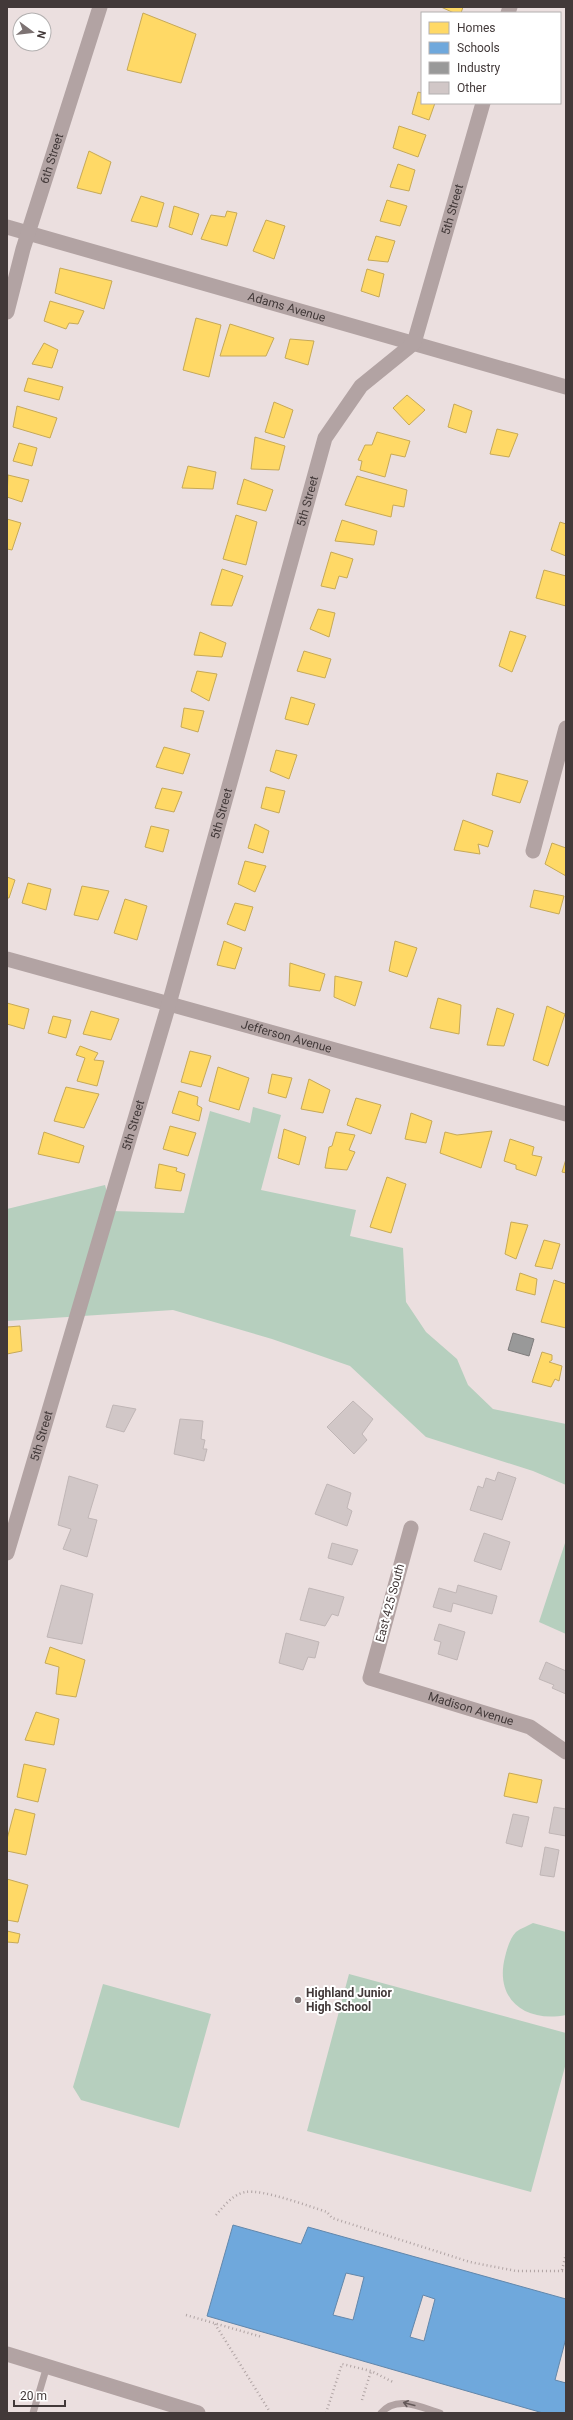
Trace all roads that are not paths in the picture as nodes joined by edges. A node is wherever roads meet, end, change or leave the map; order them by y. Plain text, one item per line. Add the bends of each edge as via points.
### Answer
1 (100, 7) edge
2 (483, 104) edge
3 (7, 226) edge
4 (29, 232) junction
5 (7, 312) edge
6 (414, 343) junction
7 (566, 387) edge
8 (566, 728) edge
9 (533, 851) dead end
10 (7, 959) edge
11 (169, 1004) junction
12 (566, 1114) edge
13 (411, 1528) dead end
14 (7, 1553) edge
15 (370, 1678) joint
16 (566, 1752) edge
17 (7, 2354) edge
18 (47, 2366) junction
19 (33, 2413) edge
20 (198, 2413) edge
21 (381, 2413) edge
22 (440, 2413) edge

1 - 4 street, 6th Street
2 - 6 street, 5th Street
3 - 4 street, Adams Avenue
4 - 5 street, 6th Street
4 - 6 street, Adams Avenue
6 - 7 street, Adams Avenue
6 - 11 street, 5th Street via 361,386 325,438
8 - 9 street
10 - 11 street, Jefferson Avenue
11 - 12 street, Jefferson Avenue
11 - 14 street, 5th Street
13 - 15 street, East 425 South
15 - 16 street, Madison Avenue via 530,1727
17 - 18 street
18 - 19 lane
18 - 20 street
22 -> 21 lane via 403,2402 388,2406

